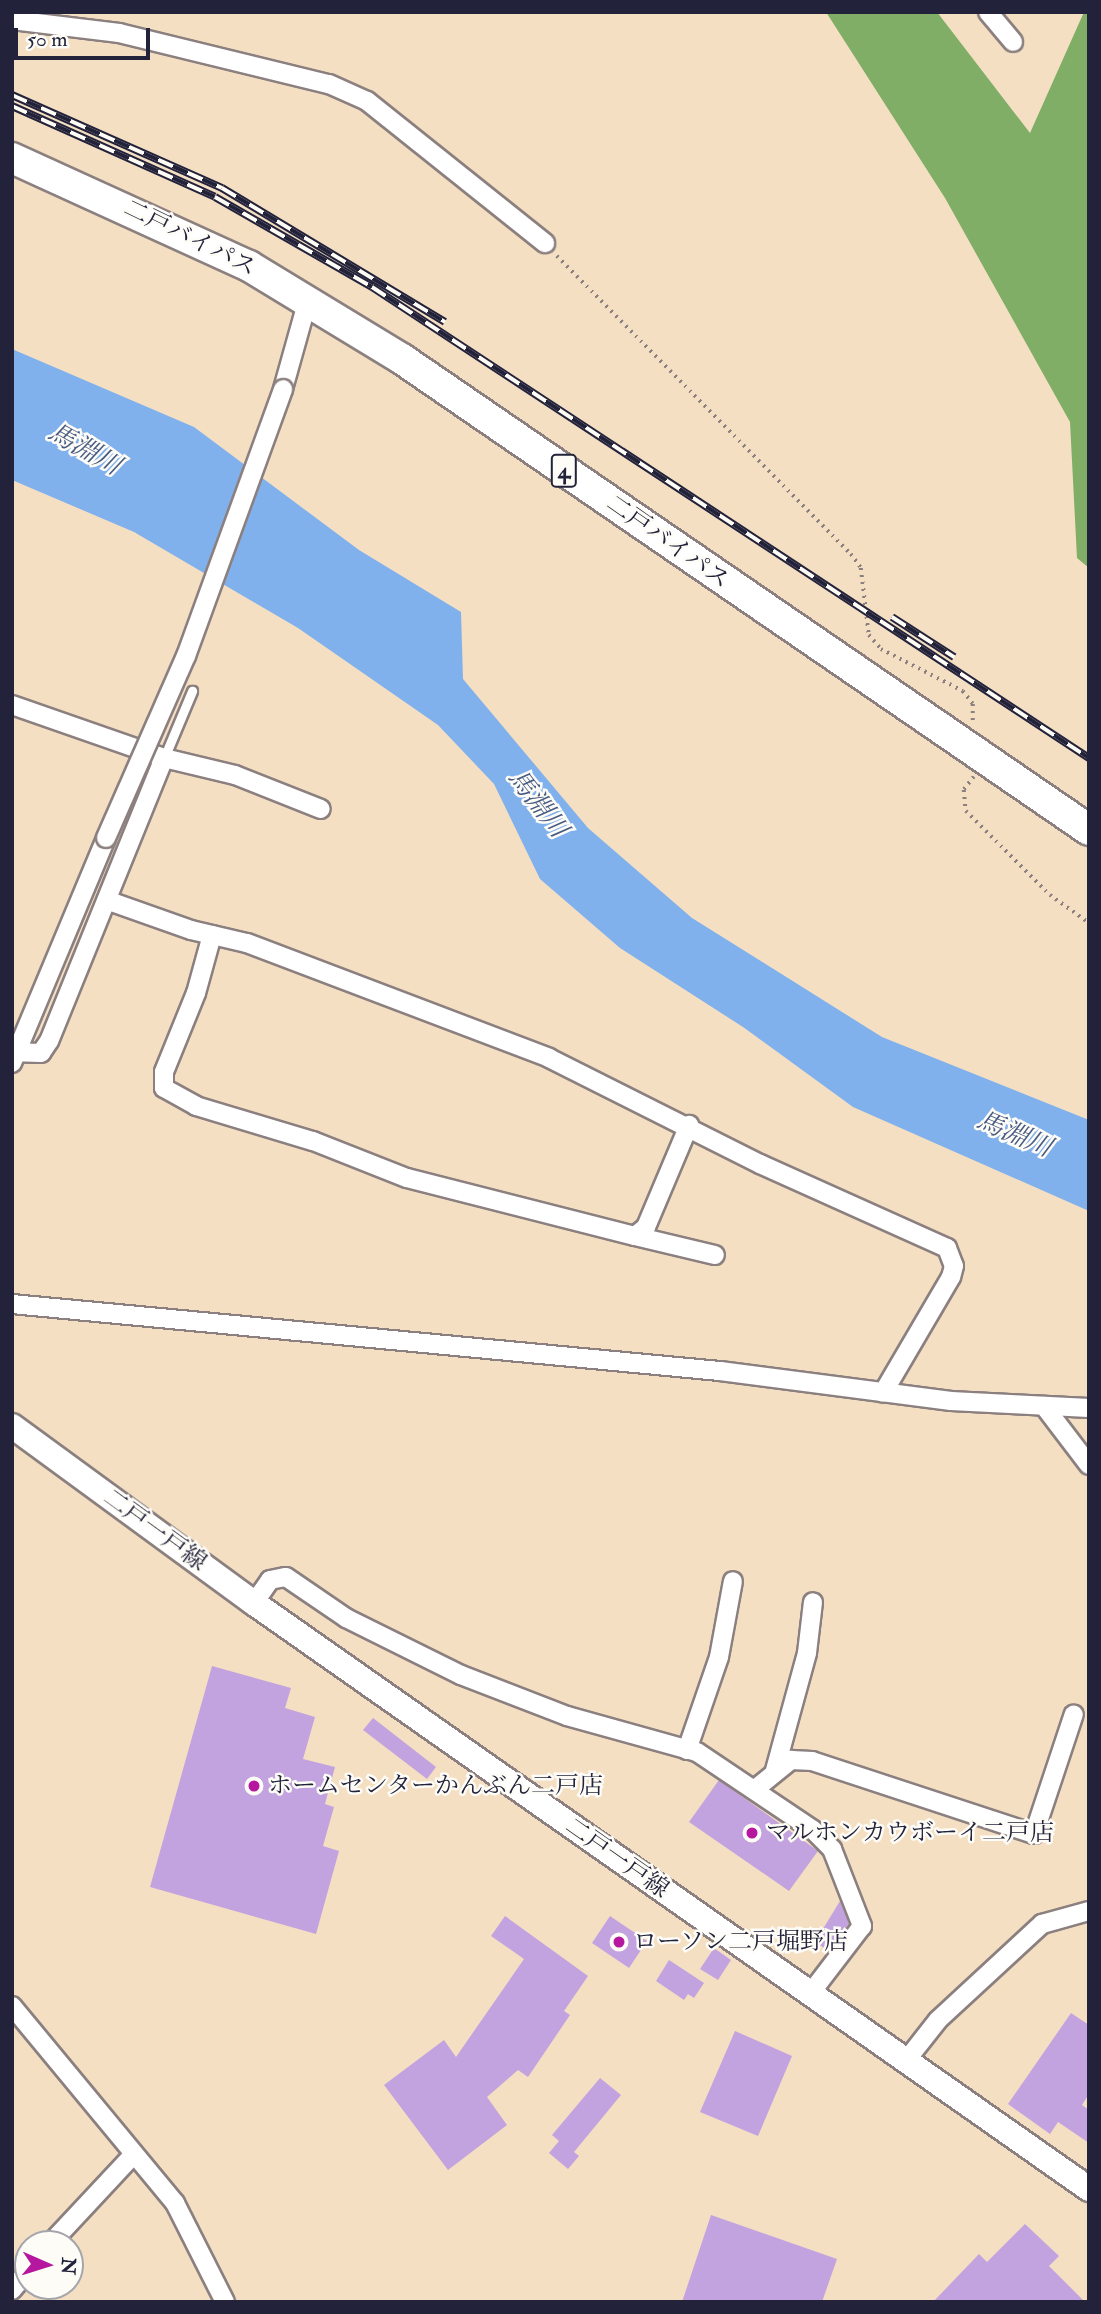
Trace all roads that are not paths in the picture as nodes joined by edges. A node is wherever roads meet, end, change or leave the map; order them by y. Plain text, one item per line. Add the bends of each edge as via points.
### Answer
1 (988, 12) edge
2 (12, 20) edge
3 (1013, 42) dead end
4 (12, 158) edge
5 (545, 243) road end
6 (307, 303) junction
7 (192, 691) dead end
8 (12, 705) edge
9 (164, 758) junction
10 (321, 809) dead end
11 (1089, 830) edge
12 (109, 901) junction
13 (212, 935) junction
14 (14, 1057) edge
15 (689, 1125) junction
16 (635, 1236) junction
17 (715, 1255) dead end
18 (12, 1304) edge
19 (883, 1393) junction
20 (1044, 1406) junction
21 (1089, 1408) edge
22 (12, 1426) edge
23 (1089, 1465) edge
24 (733, 1581) dead end
25 (813, 1602) dead end
26 (254, 1603) junction
27 (1074, 1714) dead end
28 (687, 1750) junction
29 (775, 1770) junction
30 (754, 1790) junction
31 (1089, 1911) edge
32 (810, 1994) junction
33 (15, 2018) edge
34 (905, 2062) junction
35 (134, 2154) junction
36 (1089, 2189) edge
37 (63, 2230) edge
38 (225, 2302) edge

1 - 3 street
2 - 5 street via 118,33 329,84 368,101
4 - 6 highway, 二戸バイパス / 4 via 249,266
6 - 11 highway, 二戸バイパス / 4 via 402,359
6 - 14 street, bridge via 283,389 186,656
7 - 9 lane
8 - 9 street
9 - 10 street via 236,775
9 - 12 street
12 - 13 street
12 - 14 street via 49,1041 41,1053
13 - 15 street via 247,943 549,1058
13 - 16 street via 196,993 164,1072 164,1088 196,1106 313,1141 407,1178
15 - 16 street via 646,1227
15 - 19 street via 760,1164 947,1248 954,1266 951,1277
16 - 17 street
18 - 19 street via 707,1370
19 - 20 street
20 - 21 street
20 - 23 street
22 - 26 main road, 二戸一戸線
24 - 28 street via 719,1657
25 - 29 street via 807,1653
26 - 28 street via 270,1580 286,1577 346,1618 461,1675 567,1716
26 - 32 main road, 二戸一戸線
27 - 29 street via 1034,1834 813,1761 791,1760
28 - 30 street
29 - 30 street
30 - 32 street via 832,1849 862,1926
31 - 34 street via 1042,1924 938,2020
32 - 34 main road, 二戸一戸線
33 - 35 street
34 - 36 main road, 二戸一戸線
35 - 37 street
35 - 38 street via 174,2203

